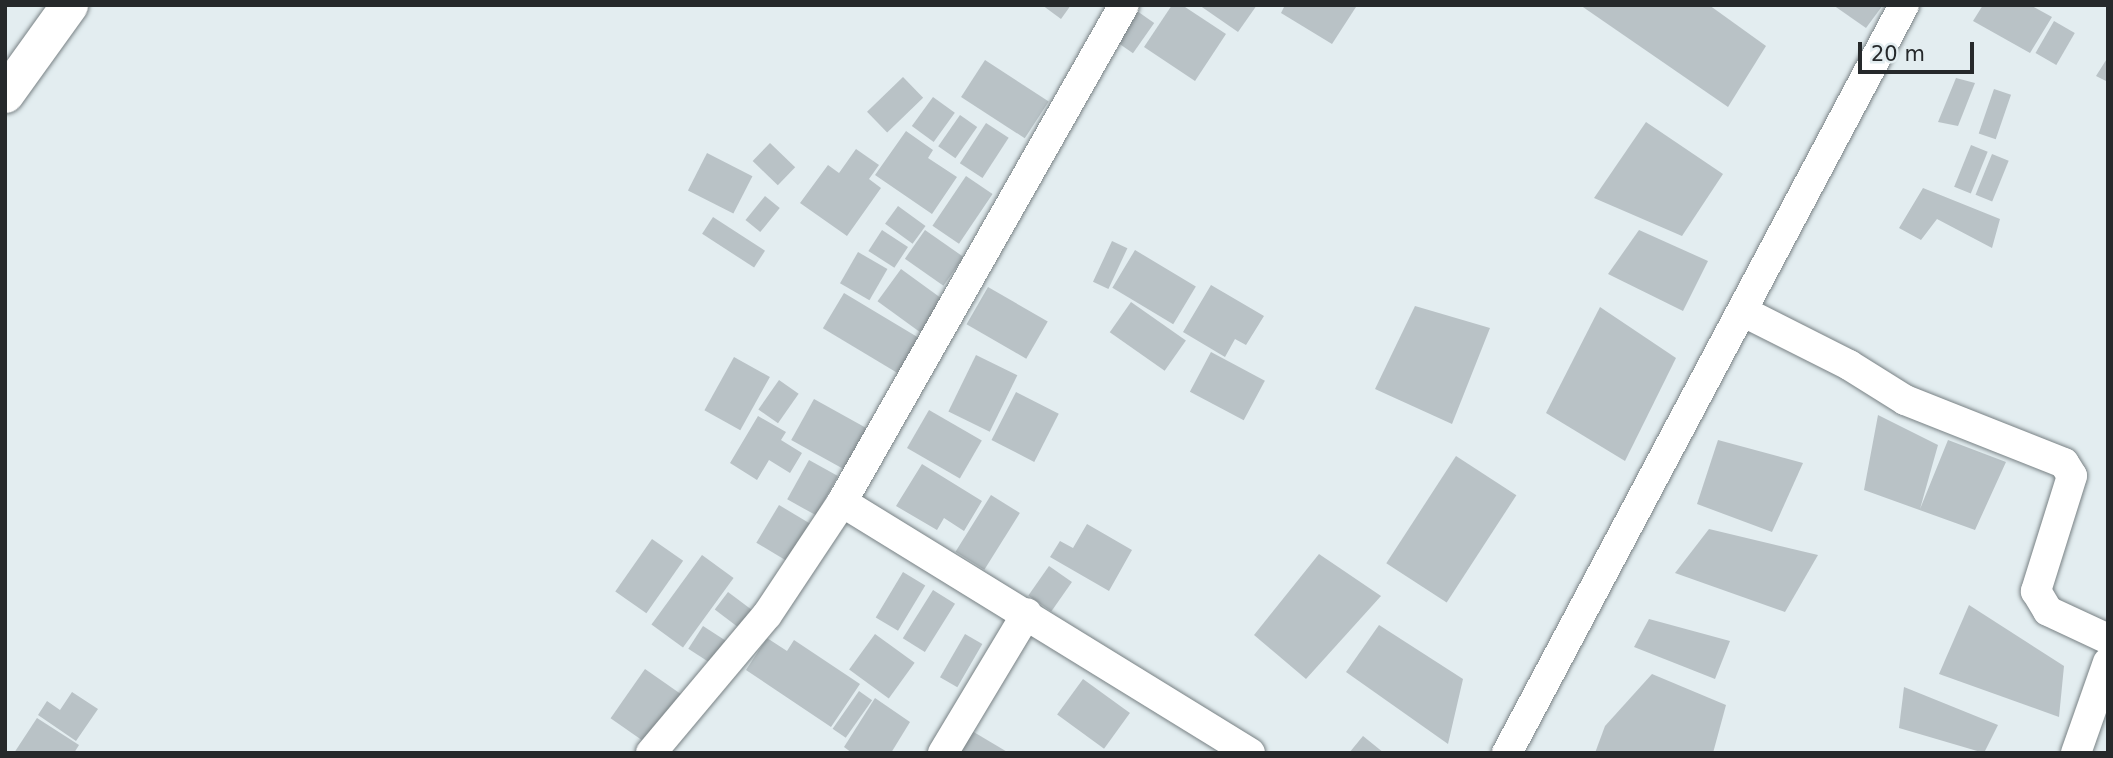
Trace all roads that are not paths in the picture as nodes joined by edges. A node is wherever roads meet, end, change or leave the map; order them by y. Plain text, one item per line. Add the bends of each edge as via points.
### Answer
1 (69, 5) edge
2 (1124, 5) edge
3 (1904, 5) edge
4 (5, 94) edge
5 (1744, 312) junction
6 (842, 502) junction
7 (1027, 613) junction
8 (2108, 639) edge
9 (2108, 662) edge
10 (651, 753) edge
11 (943, 753) edge
12 (1250, 753) edge
13 (1507, 753) edge
14 (2076, 753) edge

1 - 4 street
2 - 6 street
3 - 5 street
5 - 8 street via 1905,400 2064,463 2072,477 2036,591 2048,611
5 - 13 street
6 - 7 street
6 - 10 street via 767,615
7 - 11 street
7 - 12 street
9 - 14 street

